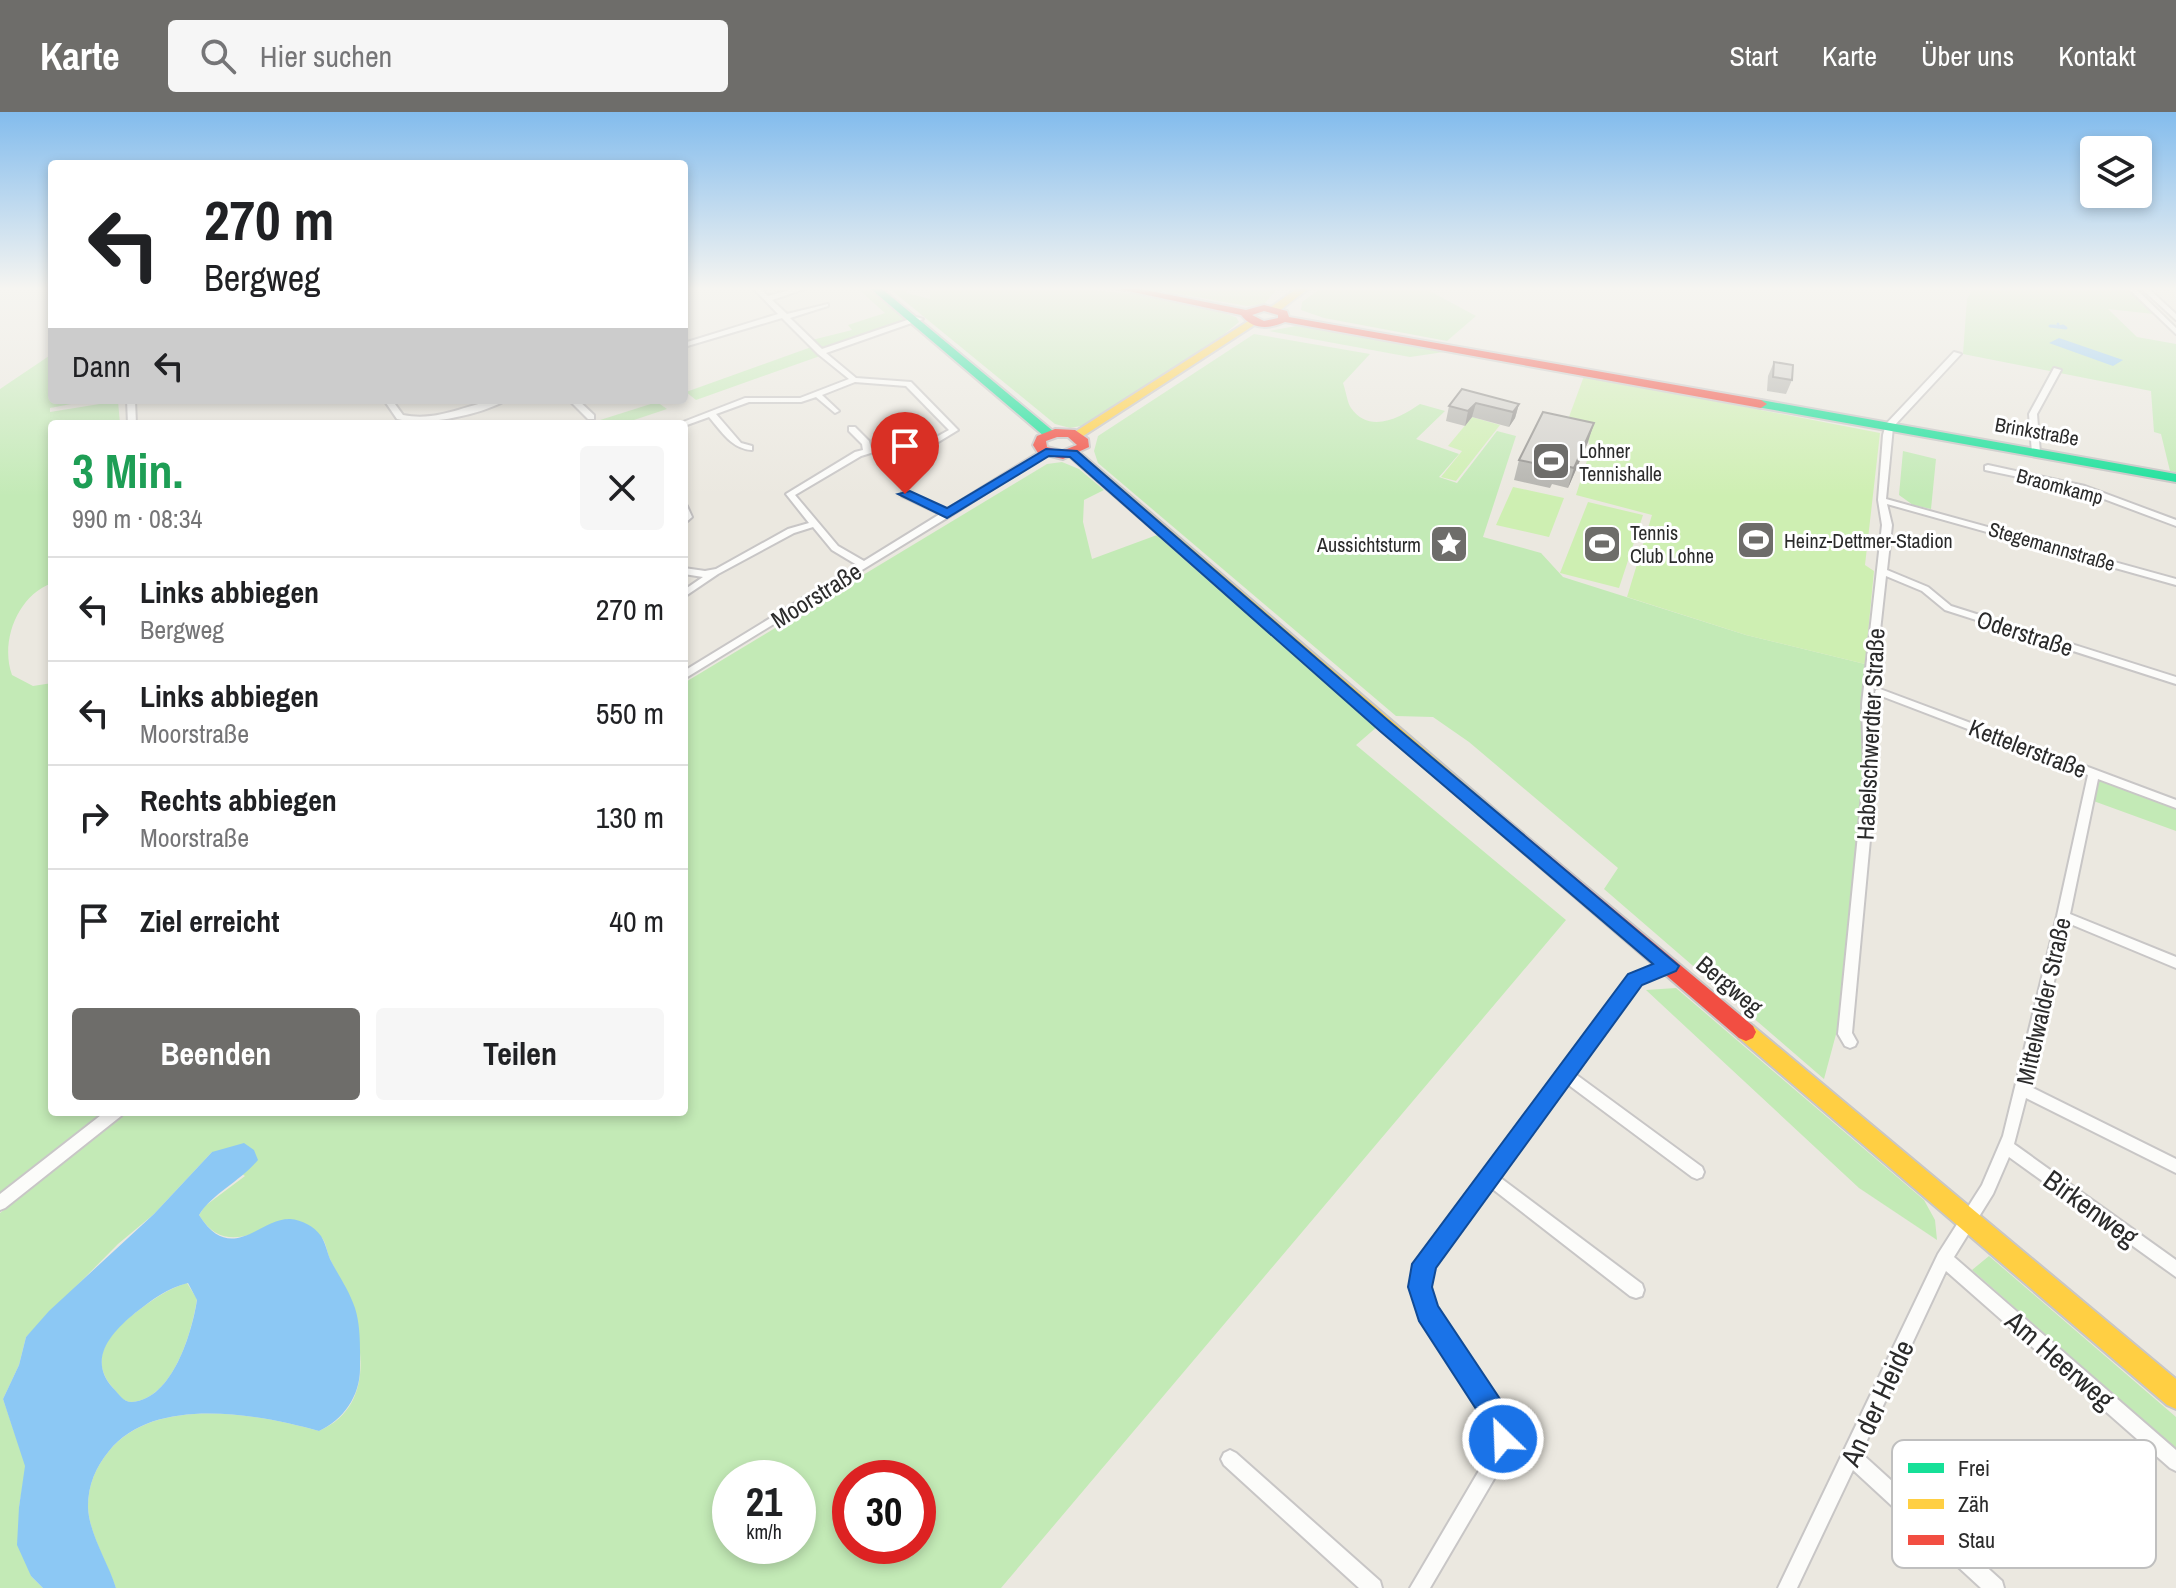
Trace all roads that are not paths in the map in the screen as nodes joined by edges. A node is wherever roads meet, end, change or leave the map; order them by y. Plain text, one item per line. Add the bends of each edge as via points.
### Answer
1 (828, 358) edge
2 (957, 358) edge
3 (1195, 358) edge
4 (1518, 358) edge
5 (1953, 358) edge
6 (2057, 370) dead end
7 (854, 380) junction
8 (818, 395) junction
9 (391, 404) edge
10 (489, 404) edge
11 (577, 404) edge
12 (835, 411) dead end
13 (711, 414) junction
14 (591, 417) dead end
15 (688, 422) edge
16 (1889, 426) junction
17 (852, 429) dead end
18 (1048, 443) junction
19 (1075, 444) junction
20 (749, 448) dead end
21 (867, 451) junction
22 (2036, 453) junction
23 (1988, 468) dead end
24 (2176, 478) edge
25 (905, 494) dead end
26 (1882, 500) junction
27 (947, 514) junction
28 (2176, 523) edge
29 (814, 524) junction
30 (864, 565) junction
31 (688, 571) edge
32 (1882, 571) junction
33 (713, 574) junction
34 (2176, 582) edge
35 (688, 591) edge
36 (688, 674) edge
37 (2176, 681) edge
38 (1880, 692) dead end
39 (2094, 773) junction
40 (2176, 804) edge
41 (2063, 916) junction
42 (2176, 963) edge
43 (1669, 966) junction
44 (1850, 1042) dead end
45 (1565, 1074) junction
46 (2023, 1090) junction
47 (111, 1116) edge
48 (2006, 1147) junction
49 (2176, 1166) edge
50 (1697, 1172) dead end
51 (1488, 1177) junction
52 (0, 1203) edge
53 (1970, 1221) junction
54 (1944, 1259) junction
55 (2176, 1269) edge
56 (1636, 1290) dead end
57 (2176, 1396) edge
58 (2151, 1440) edge
59 (2156, 1444) edge
60 (1852, 1457) junction
61 (1230, 1459) dead end
62 (2176, 1462) edge
63 (1892, 1494) edge
64 (1973, 1568) edge
65 (1373, 1588) edge
66 (1419, 1588) edge
67 (1787, 1588) edge
68 (1995, 1588) edge

1 - 7 street
2 - 18 main road
3 - 19 main road
4 - 16 main road, Brinkstraße
5 - 16 street
6 - 22 street via 2033,414
7 - 8 street
7 - 21 street via 904,382 954,430 914,453
8 - 12 street
8 - 13 street via 794,401 754,399
9 - 10 street via 408,419 443,417
11 - 14 street
13 - 15 street
13 - 20 street via 738,445
16 - 22 main road, Brinkstraße
16 - 26 street, Habelschwerdter Straße
17 - 21 street
18 - 19 main road
18 - 27 street, Moorstraße
19 - 43 main road, Bergweg via 1386,727
21 - 29 street via 790,494
22 - 24 main road, Brinkstraße
23 - 28 street, Braomkamp via 2082,488
25 - 27 street
26 - 32 street, Habelschwerdter Straße via 1887,525
26 - 34 street, Stegemannstraße
27 - 30 street, Moorstraße
29 - 30 street via 835,548
29 - 33 street
30 - 36 street, Moorstraße
31 - 33 street
32 - 37 street, Oderstraße via 1925,589 1948,608
32 - 44 street, Habelschwerdter Straße via 1867,704 1870,775 1845,1034
33 - 35 street
38 - 39 street, Kettelerstraße
39 - 40 street, Kettelerstraße
39 - 41 street, Mittelwalder Straße
41 - 42 street
41 - 46 street, Mittelwalder Straße
43 - 45 street via 1635,979
43 - 53 main road, Bergweg
45 - 50 street
45 - 51 street
46 - 48 street, Mittelwalder Straße
46 - 49 street
47 - 52 street
48 - 53 street, Mittelwalder Straße
48 - 55 street, Birkenweg
51 - 56 street
51 - 66 street via 1424,1264 1420,1287 1428,1312 1498,1420 1503,1439
53 - 54 street, An der Heide
53 - 57 main road, Bergweg
54 - 58 street, Am Heerweg
54 - 60 street, An der Heide
59 - 62 street, Am Heerweg
60 - 63 street
60 - 67 street, An der Heide
61 - 65 street
64 - 68 street

